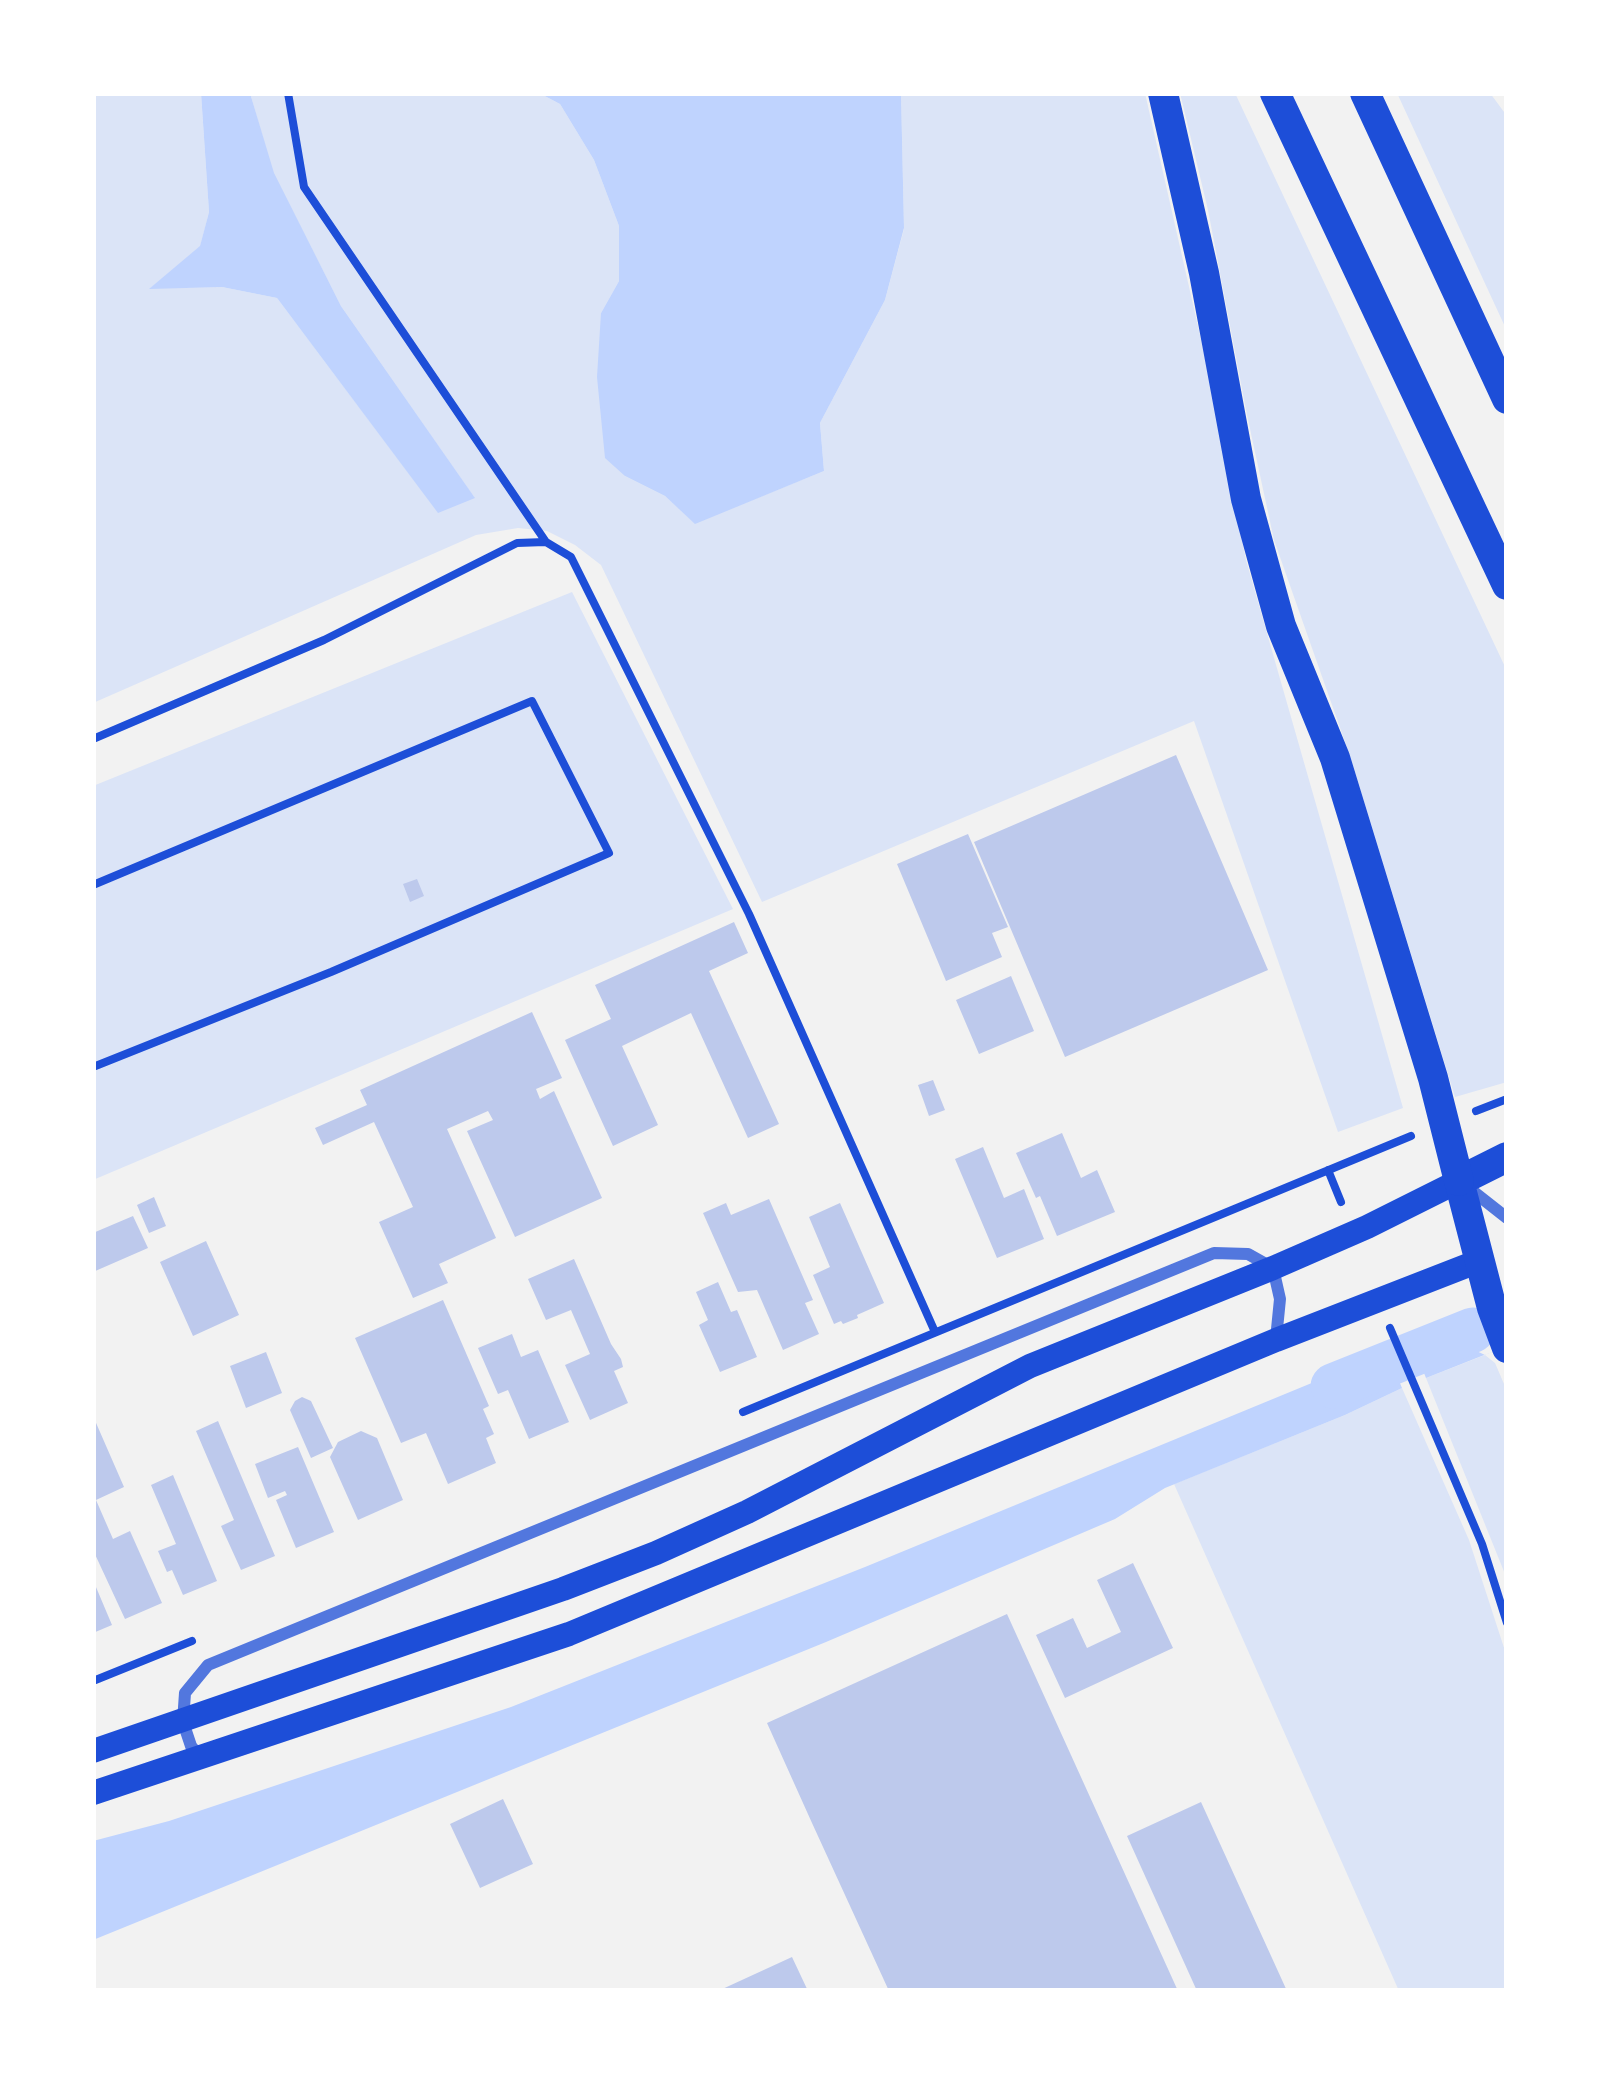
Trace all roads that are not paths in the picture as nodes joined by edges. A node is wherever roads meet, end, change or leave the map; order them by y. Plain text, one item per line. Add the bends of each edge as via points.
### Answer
1 (1163, 93) edge
2 (1275, 93) edge
3 (1365, 93) edge
4 (1507, 399) edge
5 (1507, 585) edge
6 (1507, 1157) edge
7 (1459, 1181) junction
8 (1507, 1218) edge
9 (1493, 1256) edge
10 (1274, 1268) junction
11 (1276, 1340) junction
12 (1507, 1347) edge
13 (183, 1721) junction
14 (93, 1751) edge
15 (201, 1759) junction
16 (93, 1793) edge

1 - 7 main road via 1252,520 1281,626 1342,781
2 - 5 main road
3 - 4 main road
6 - 7 main road
7 - 8 street
7 - 9 main road
7 - 10 main road
9 - 11 main road
9 - 12 main road via 1492,1308
10 - 11 street
10 - 13 main road via 1030,1366 656,1552
10 - 13 street via 1248,1254 1214,1253 208,1665 185,1693
11 - 15 main road via 568,1634
13 - 14 main road
13 - 15 street
15 - 16 main road

